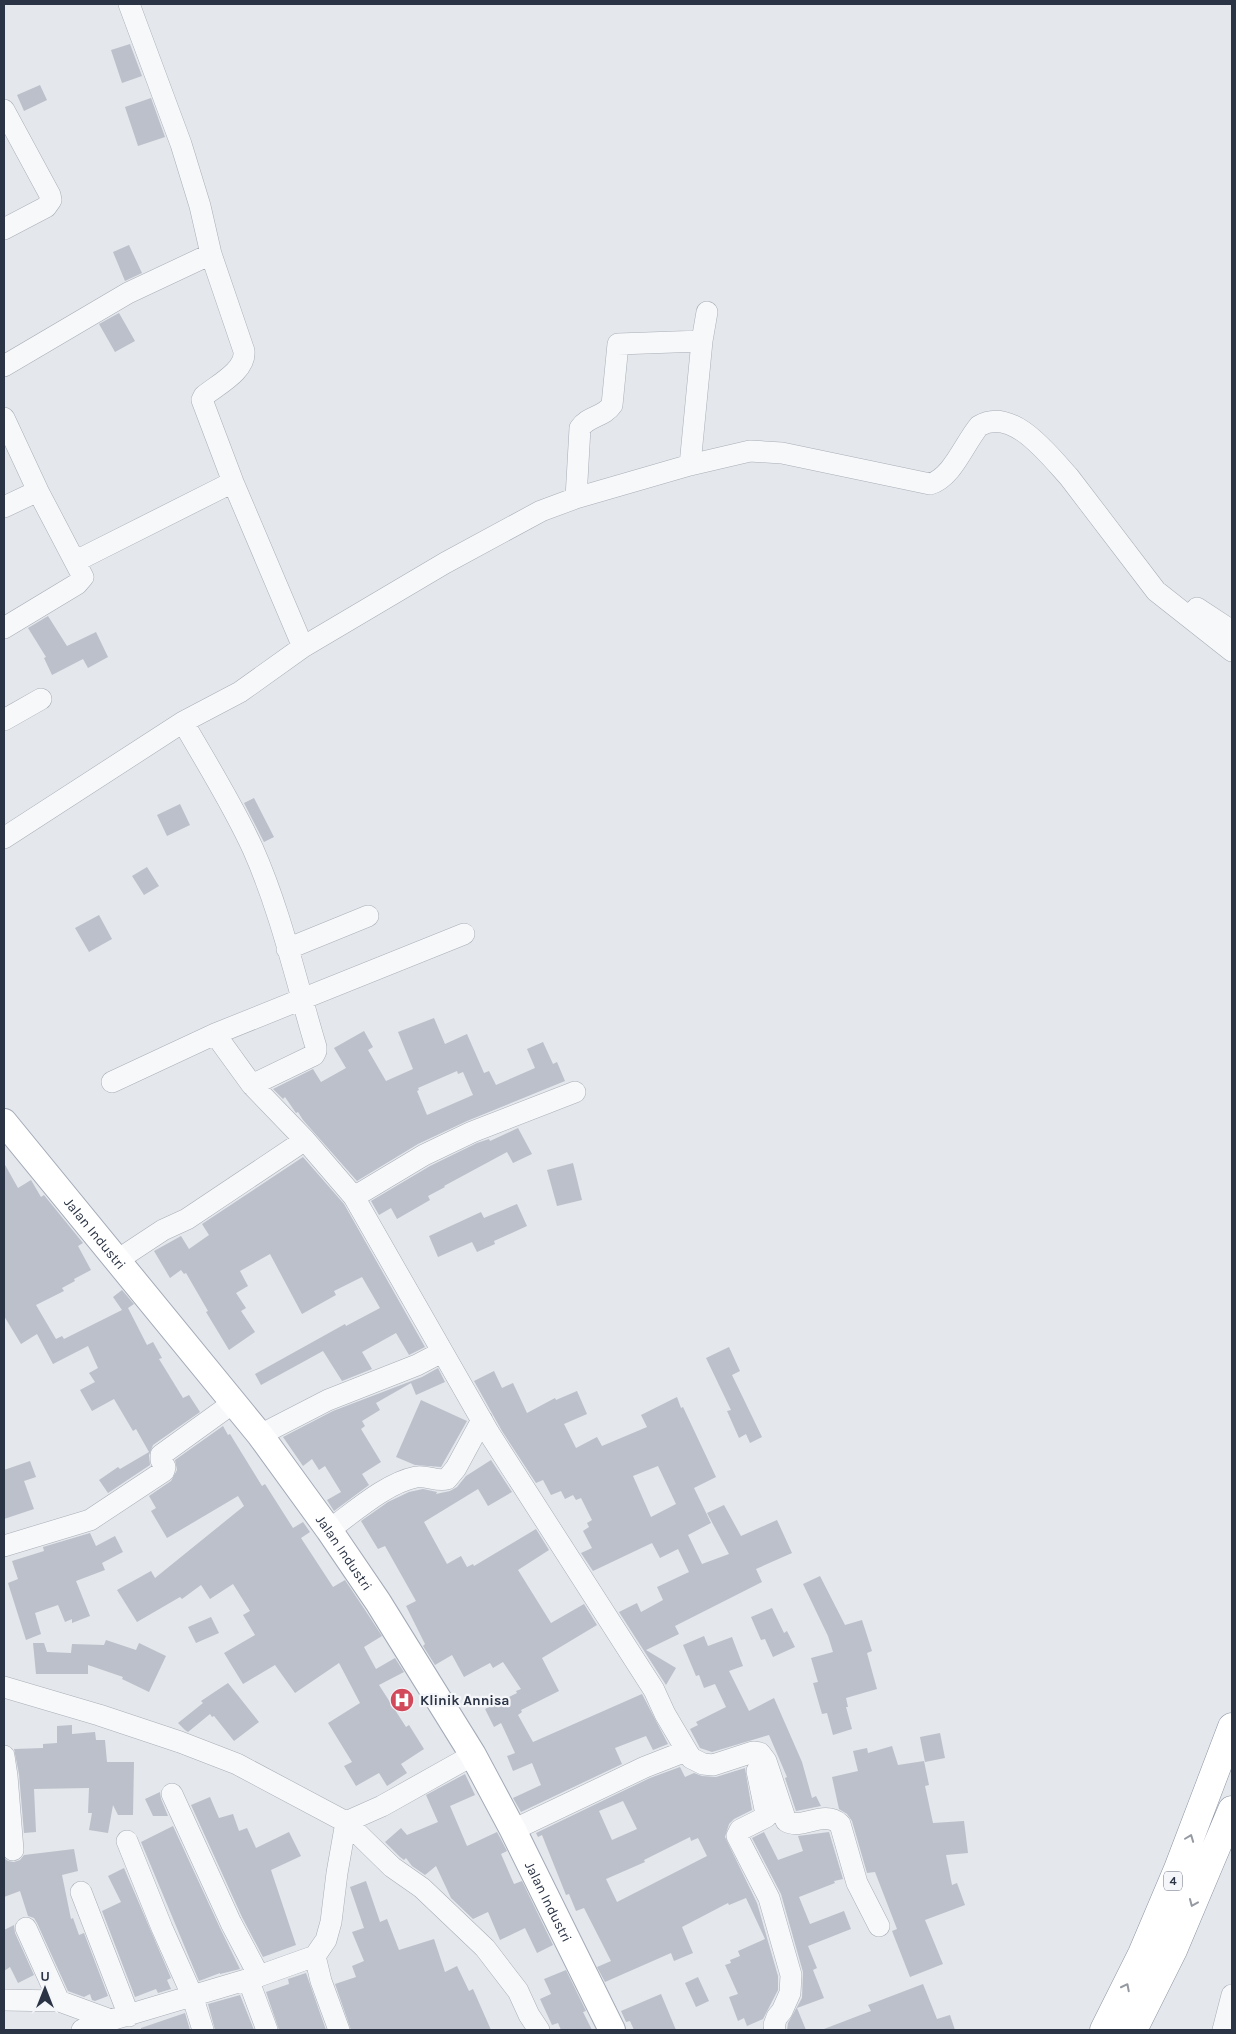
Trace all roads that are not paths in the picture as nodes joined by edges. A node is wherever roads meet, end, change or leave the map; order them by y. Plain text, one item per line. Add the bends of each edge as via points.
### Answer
1 (129, 4) edge
2 (4, 110) edge
3 (4, 229) edge
4 (211, 254) junction
5 (707, 312) dead end
6 (702, 341) junction
7 (4, 366) edge
8 (4, 418) edge
9 (690, 466) junction
10 (233, 482) junction
11 (38, 492) junction
12 (576, 498) junction
13 (4, 508) edge
14 (76, 561) junction
15 (1156, 591) junction
16 (4, 628) edge
17 (1232, 631) edge
18 (303, 647) junction
19 (1232, 651) edge
20 (41, 699) dead end
21 (4, 720) edge
22 (183, 722) junction
23 (4, 838) edge
24 (368, 916) dead end
25 (464, 934) dead end
26 (287, 949) junction
27 (302, 999) junction
28 (215, 1034) junction
29 (112, 1082) dead end
30 (252, 1085) junction
31 (574, 1092) dead end
32 (5, 1125) edge
33 (305, 1140) junction
34 (354, 1197) junction
35 (116, 1261) junction
36 (442, 1352) junction
37 (233, 1403) junction
38 (482, 1420) junction
39 (260, 1435) junction
40 (329, 1530) junction
41 (4, 1546) edge
42 (4, 1687) edge
43 (1232, 1728) edge
44 (686, 1751) junction
45 (754, 1752) junction
46 (473, 1755) junction
47 (5, 1770) edge
48 (172, 1794) dead end
49 (1232, 1810) edge
50 (346, 1822) junction
51 (513, 1830) junction
52 (127, 1841) dead end
53 (13, 1850) dead end
54 (81, 1892) dead end
55 (880, 1926) dead end
56 (26, 1928) dead end
57 (315, 1956) junction
58 (254, 1978) junction
59 (192, 1995) junction
60 (1232, 1995) edge
61 (4, 2000) edge
62 (58, 2001) junction
63 (120, 2018) junction
64 (82, 2030) edge
65 (203, 2030) edge
66 (267, 2030) edge
67 (339, 2030) edge
68 (539, 2030) edge
69 (612, 2030) edge
70 (775, 2030) edge
71 (1104, 2030) edge
72 (1134, 2030) edge
73 (1223, 2030) edge

1 - 4 street via 181,144
2 - 3 street via 51,200 46,207
4 - 7 street via 128,293
4 - 10 street via 244,351 239,368 202,400
5 - 6 street
6 - 9 street
6 - 12 street via 618,344 612,405 580,428
8 - 11 street
9 - 12 street
9 - 15 street via 750,452 782,453 930,484 939,482 946,475 979,426 987,421 1006,422 1023,432 1053,459
10 - 14 street
10 - 18 street
11 - 13 street
11 - 14 street
12 - 18 street via 541,511 489,538
14 - 16 street via 82,575 80,582
15 - 17 street via 1195,606
15 - 19 street
18 - 22 street via 240,692
20 - 21 street
22 - 23 street
22 - 26 street via 252,848
24 - 26 street
25 - 27 street
26 - 27 street
27 - 28 street
27 - 30 street via 315,1053
28 - 29 street
28 - 30 street
30 - 33 street
31 - 34 street via 432,1151
32 - 35 main road, Jalan Industri
33 - 34 street
33 - 35 street via 187,1219 163,1230
34 - 36 street
35 - 37 main road, Jalan Industri
36 - 38 street
36 - 39 street via 328,1400
37 - 39 main road, Jalan Industri
37 - 41 street via 161,1456 164,1471 90,1520
38 - 40 street via 447,1479 420,1476 408,1479
38 - 44 street via 654,1690
39 - 40 main road, Jalan Industri
40 - 46 main road, Jalan Industri
42 - 50 street via 99,1715 237,1764
71 -> 43 highway, 4 via 1146,1946
44 - 45 street via 691,1758 713,1765
44 - 51 street
45 - 55 street via 760,1753 766,1761 786,1821 828,1819 840,1824 857,1883
45 - 70 street via 766,1814 764,1819 740,1830 737,1836 768,1898 790,1975 790,1993 777,2017
46 - 50 street via 382,1806
46 - 51 main road, Jalan Industri
47 - 53 street
48 - 58 street
49 -> 72 highway, 4 via 1173,1950
50 - 57 street via 331,1922 326,1940
50 - 68 street via 392,1868 422,1888 485,1948 518,1991
51 - 69 main road, Jalan Industri
52 - 59 street
54 - 63 street
56 - 62 street
57 - 58 street
57 - 67 street
58 - 59 street
58 - 66 street
59 - 63 street
59 - 65 street
60 - 73 street
61 - 62 street
62 - 63 street
63 - 64 street

